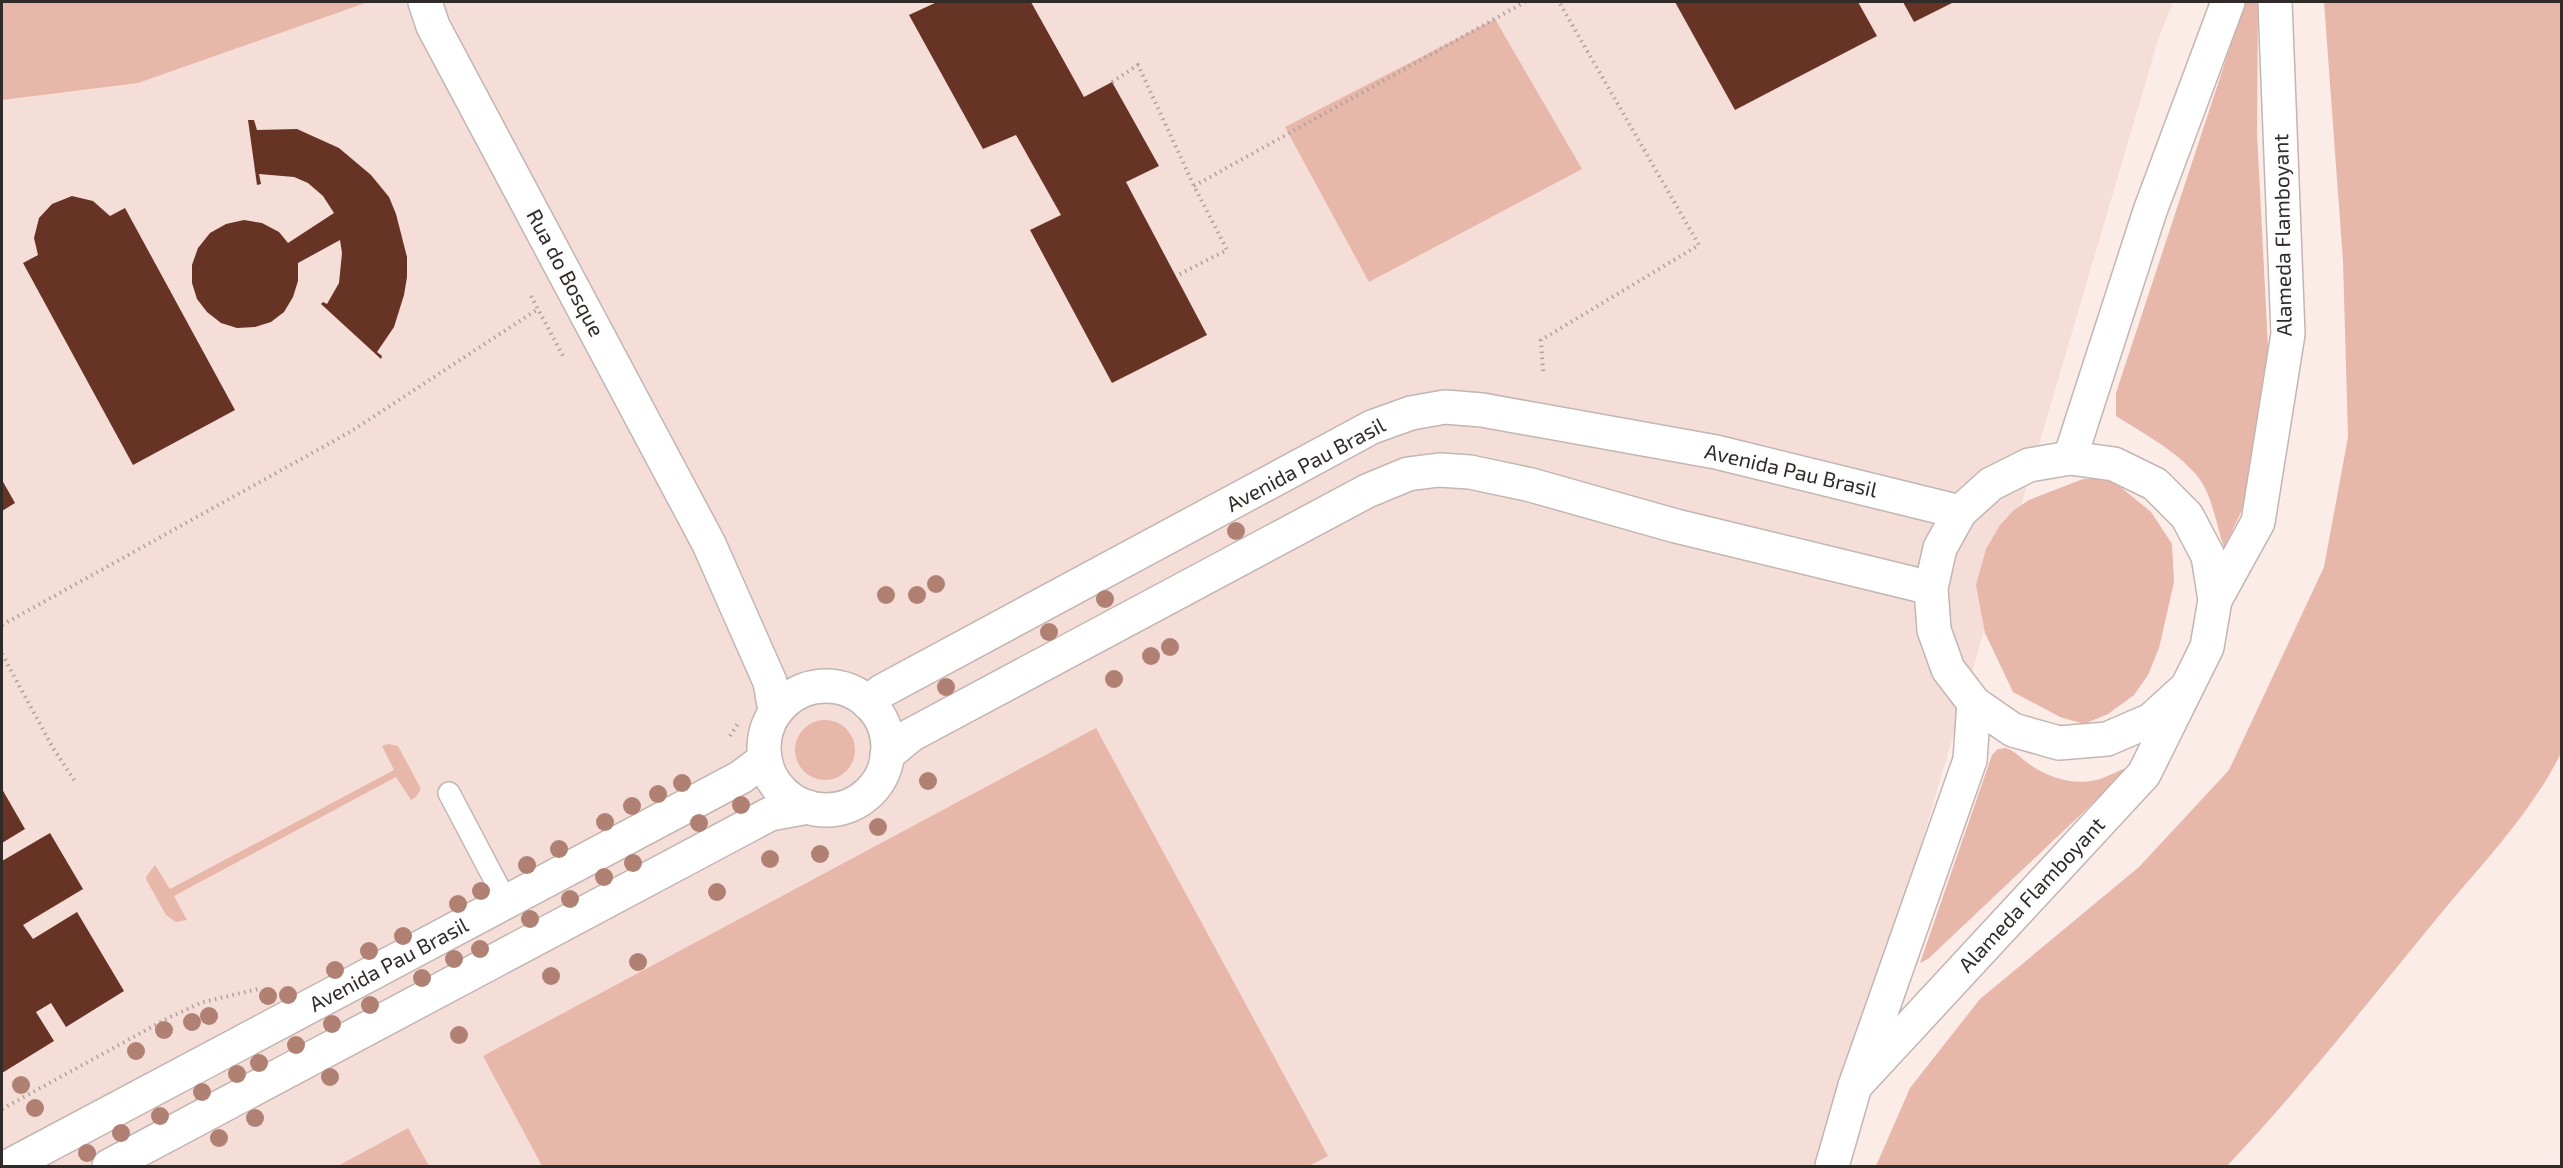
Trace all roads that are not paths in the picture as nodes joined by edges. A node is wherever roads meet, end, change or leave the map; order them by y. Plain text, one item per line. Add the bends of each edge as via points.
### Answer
1 (425, 2) edge
2 (2228, 2) edge
3 (2275, 2) edge
4 (2070, 458) junction
5 (1960, 512) junction
6 (709, 544) junction
7 (1931, 588) junction
8 (2215, 600) junction
9 (807, 688) junction
10 (2186, 688) junction
11 (868, 703) junction
12 (1974, 703) junction
13 (776, 711) junction
14 (887, 755) junction
15 (765, 759) junction
16 (448, 793) dead end
17 (807, 807) junction
18 (507, 903) junction
19 (1855, 1086) junction
20 (70, 1134) junction
21 (2, 1156) edge
22 (9, 1167) edge
23 (109, 1167) edge
24 (1832, 1167) edge

1 - 6 street, Rua do Bosque via 439,36
2 - 4 street via 2150,211
3 - 8 street, Alameda Flamboyant via 2288,334 2258,522
4 - 5 street via 2029,465 1991,484
4 - 8 street via 2114,464 2155,484 2187,516 2208,555
5 - 7 street via 1940,548
5 - 11 street, Avenida Pau Brasil via 1716,452 1549,421 1445,407 1411,413 1372,427
6 - 9 street, Rua do Bosque via 766,623 795,678
6 - 13 street, Rua do Bosque via 771,682
7 - 12 street via 1934,630 1948,669
7 - 14 street via 1676,526 1531,485 1470,472 1408,474 1367,491 911,735
8 - 10 street, Alameda Flamboyant via 2207,647
9 - 11 street via 835,686
9 - 13 street
10 - 12 street via 2151,720 2107,739 2059,743 2013,730
10 - 19 street, Alameda Flamboyant via 2144,774
11 - 14 street via 880,718
12 - 19 street, Alameda Flamboyant via 1970,760
13 - 15 street via 767,729
14 - 17 street via 883,773 860,800 825,810
15 - 17 street via 780,789
15 - 18 street, Avenida Pau Brasil via 741,777
16 - 18 lane
17 - 23 street via 770,814
18 - 20 street, Avenida Pau Brasil
19 - 24 street, Alameda Flamboyant
20 - 21 street
20 - 22 street, Avenida Pau Brasil

